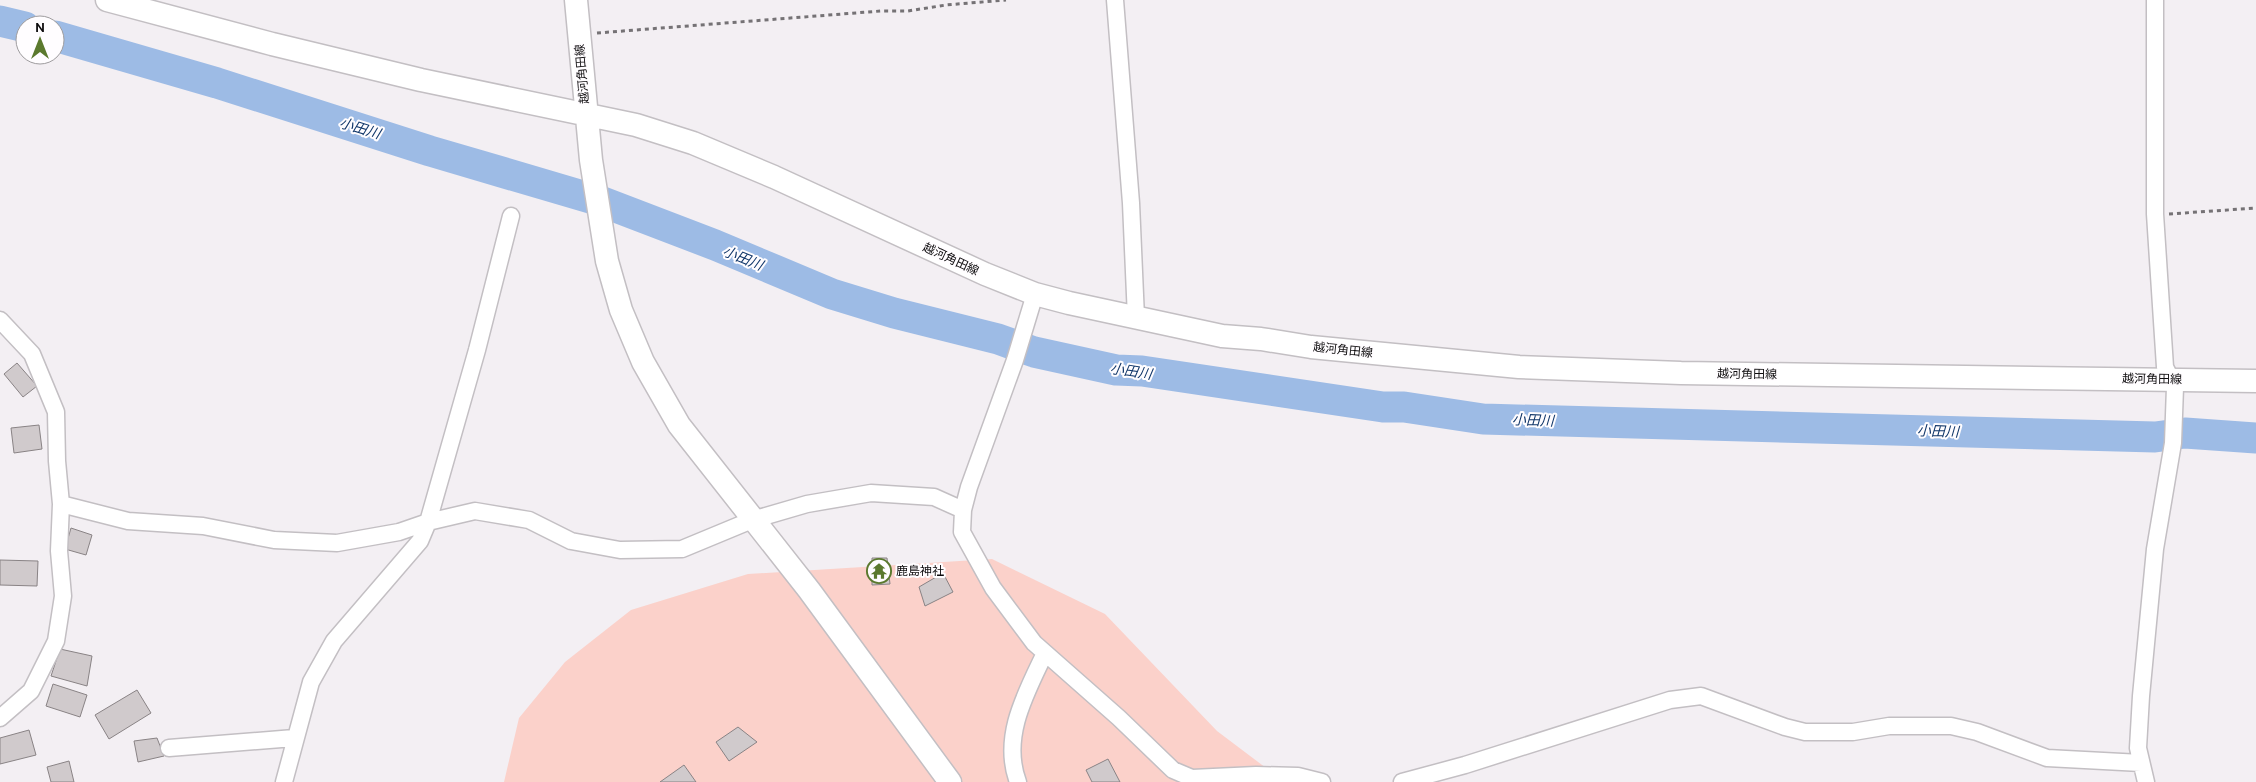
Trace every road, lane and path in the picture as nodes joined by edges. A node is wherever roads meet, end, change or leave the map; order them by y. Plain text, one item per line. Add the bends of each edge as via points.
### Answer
1 (107, 0) edge
2 (576, 0) edge
3 (1006, 0) edge
4 (1115, 0) edge
5 (2155, 0) edge
6 (578, 35) junction
7 (586, 116) junction
8 (2256, 208) edge
9 (2155, 214) junction
10 (511, 216) dead end
11 (1035, 294) junction
12 (1136, 318) junction
13 (0, 320) edge
14 (2170, 379) junction
15 (2256, 381) edge
16 (61, 504) junction
17 (963, 510) junction
18 (752, 520) junction
19 (428, 522) junction
20 (1045, 653) junction
21 (0, 718) edge
22 (294, 738) junction
23 (169, 748) dead end
24 (2141, 763) junction
25 (284, 782) edge
26 (950, 782) edge
27 (1018, 782) edge
28 (1322, 782) edge
29 (1402, 782) edge
30 (2146, 782) edge

1 - 7 main road via 272,44
2 - 6 main road, 越河角田線
3 - 6 path via 908,11
4 - 12 street via 1131,203
5 - 9 street
6 - 7 main road, 越河角田線
7 - 11 main road, 越河角田線 via 636,125 693,142
7 - 18 main road via 607,261 621,310 643,362 679,425
8 - 9 path
9 - 14 street via 2165,367
10 - 19 street
11 - 12 main road, 越河角田線
11 - 17 street via 1016,360
12 - 14 main road, 越河角田線 via 1222,336 1519,367 1681,373
13 - 16 street via 32,354 56,412
14 - 15 main road, 越河角田線
14 - 24 street via 2175,387 2173,443 2152,578 2140,714 2138,748
16 - 19 street via 128,521 203,526 274,540 337,543 399,532
16 - 21 street via 59,551 63,596 56,641 31,691
17 - 18 street via 934,497 871,493 808,504
17 - 20 street via 962,532 989,580 1034,643
18 - 19 street via 682,549 620,550 571,541 529,520 476,511
18 - 26 main road via 809,590
19 - 22 street via 420,541 334,641 311,682
20 - 27 street via 1017,717 1012,740 1012,768
20 - 28 street via 1173,770 1192,778 1272,775 1298,776
22 - 23 street
22 - 25 street
24 - 29 street via 2046,758 1977,732 1951,726 1889,726 1853,732 1805,732 1701,696 1670,700
24 - 30 street

